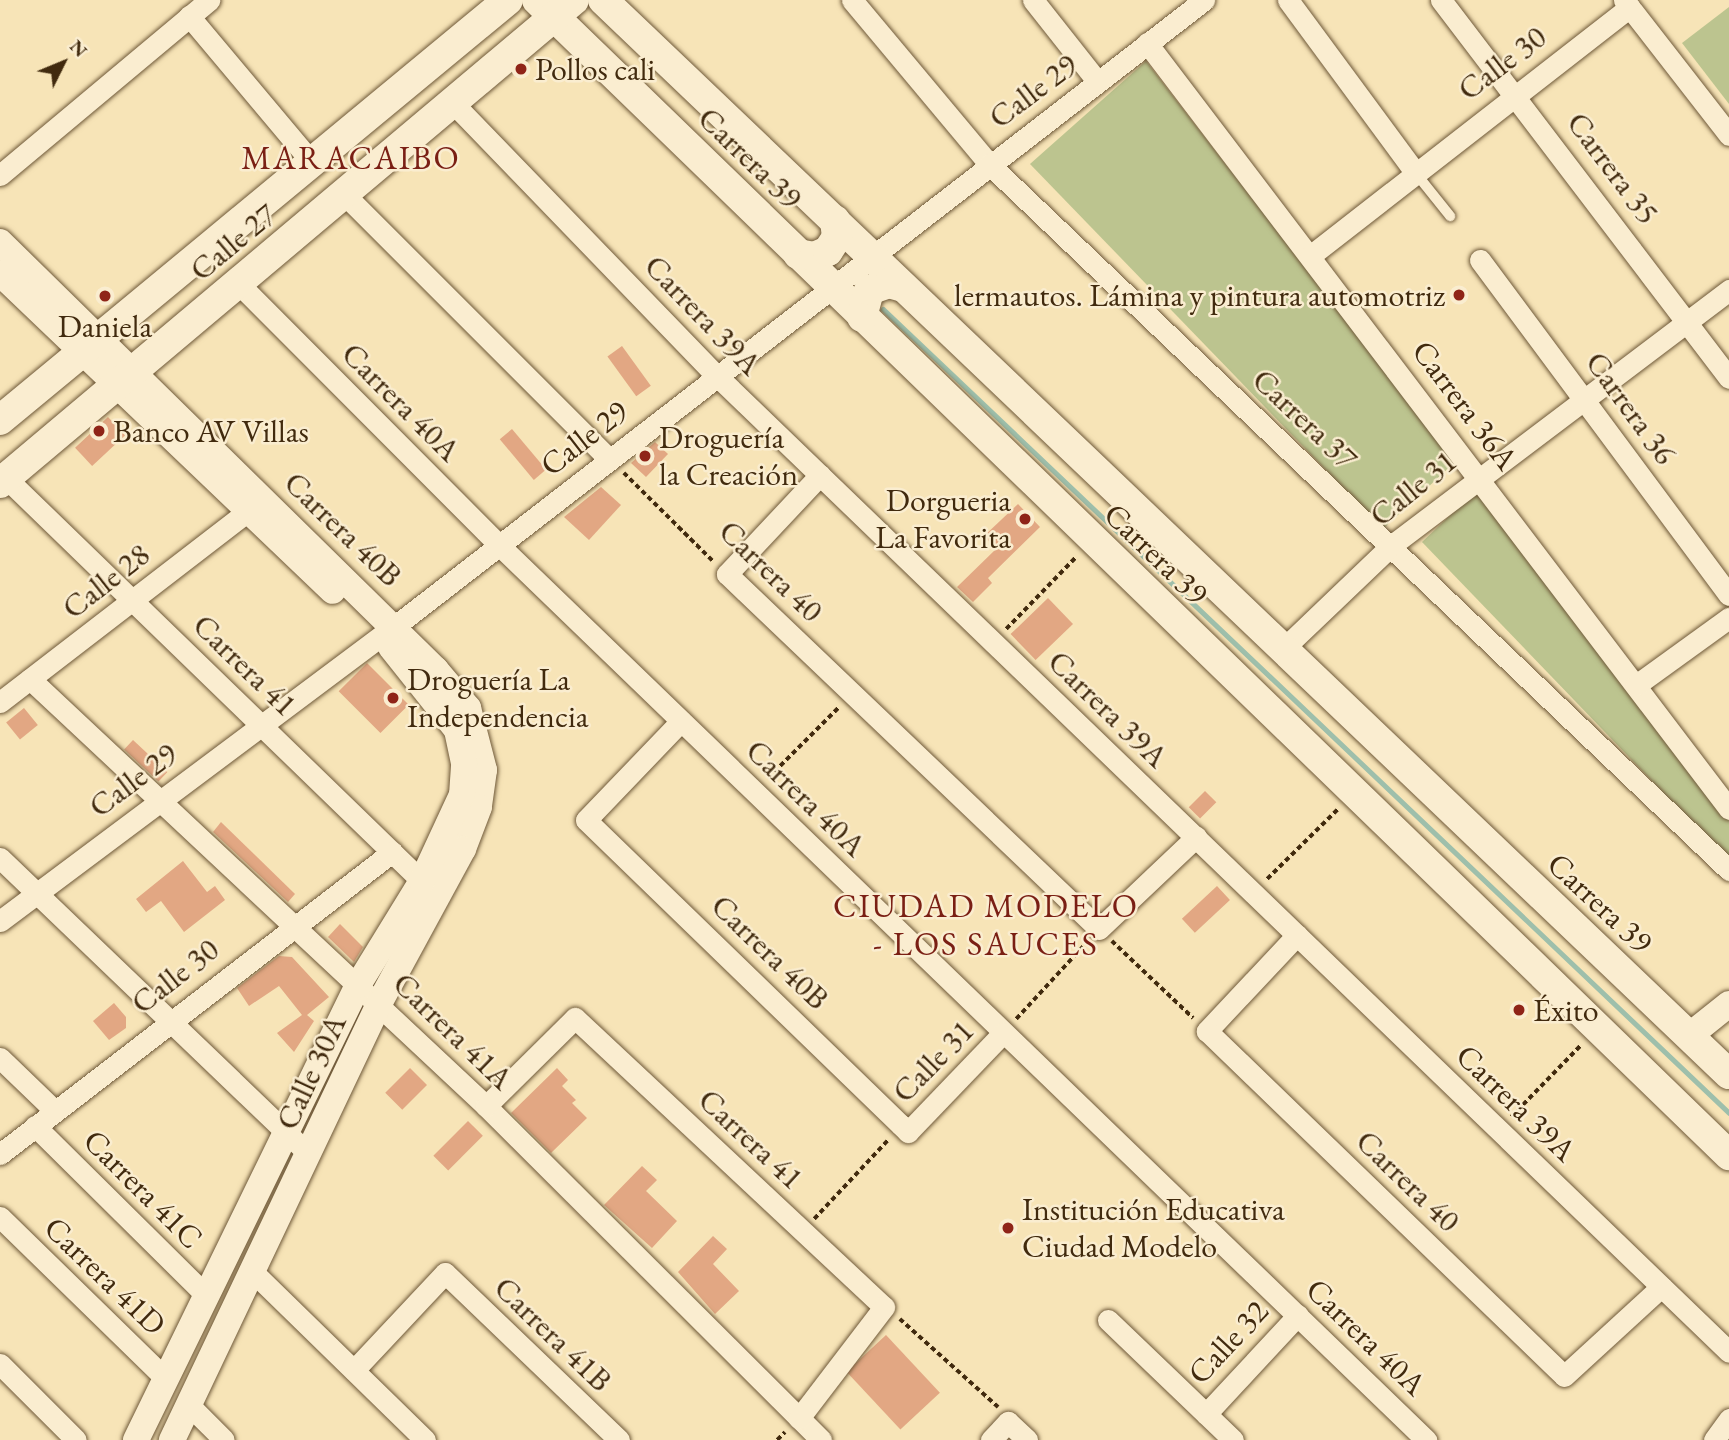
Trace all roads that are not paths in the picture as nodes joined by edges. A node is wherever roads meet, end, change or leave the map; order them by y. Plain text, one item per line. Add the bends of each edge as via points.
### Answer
1 (209, 0) edge
2 (508, 0) edge
3 (603, 0) edge
4 (852, 0) edge
5 (1033, 0) edge
6 (1204, 0) edge
7 (1288, 0) edge
8 (1441, 0) edge
9 (1627, 4) edge
10 (555, 6) edge
11 (190, 16) junction
12 (1147, 43) junction
13 (1097, 81) junction
14 (1516, 91) junction
15 (453, 103) junction
16 (1729, 135) edge
17 (313, 164) junction
18 (989, 164) junction
19 (1414, 171) junction
20 (0, 175) edge
21 (345, 195) junction
22 (1450, 216) dead end
23 (835, 220) junction
24 (0, 242) edge
25 (798, 254) junction
26 (870, 255) junction
27 (1310, 256) junction
28 (1480, 260) dead end
29 (0, 273) edge
30 (238, 283) junction
31 (831, 286) junction
32 (903, 287) junction
33 (1729, 290) edge
34 (862, 317) junction
35 (1688, 321) junction
36 (91, 345) junction
37 (716, 375) junction
38 (1729, 378) edge
39 (126, 379) junction
40 (1585, 396) junction
41 (0, 420) edge
42 (609, 459) junction
43 (820, 475) junction
44 (1479, 475) junction
45 (3, 480) edge
46 (249, 510) junction
47 (499, 545) junction
48 (1392, 545) junction
49 (1729, 595) edge
50 (133, 601) junction
51 (1729, 618) edge
52 (388, 631) junction
53 (1283, 649) junction
54 (30, 678) junction
55 (1636, 685) junction
56 (0, 702) edge
57 (681, 721) junction
58 (260, 724) junction
59 (467, 729) joint
60 (160, 799) junction
61 (1729, 809) edge
62 (1196, 837) junction
63 (392, 852) junction
64 (0, 858) edge
65 (1729, 870) edge
66 (431, 889) junction
67 (36, 893) junction
68 (0, 921) edge
69 (294, 925) junction
70 (1297, 935) junction
71 (358, 985) junction
72 (379, 1004) junction
73 (1729, 1004) edge
74 (169, 1020) junction
75 (1003, 1033) junction
76 (1689, 1035) junction
77 (0, 1058) edge
78 (1729, 1074) edge
79 (486, 1107) junction
80 (55, 1111) junction
81 (35, 1126) junction
82 (905, 1129) joint
83 (286, 1132) junction
84 (0, 1154) edge
85 (309, 1154) junction
86 (1729, 1155) edge
87 (0, 1217) edge
88 (254, 1273) junction
89 (1661, 1287) junction
90 (207, 1296) junction
91 (1298, 1315) junction
92 (1108, 1320) dead end
93 (1729, 1352) edge
94 (0, 1364) edge
95 (354, 1370) junction
96 (167, 1380) junction
97 (190, 1405) junction
98 (1206, 1414) junction
99 (799, 1418) junction
100 (1729, 1419) edge
101 (76, 1440) edge
102 (135, 1440) edge
103 (173, 1440) edge
104 (224, 1440) edge
105 (425, 1440) edge
106 (619, 1440) edge
107 (821, 1440) edge
108 (991, 1440) edge
109 (1027, 1440) edge
110 (1233, 1440) edge
111 (1426, 1440) edge
112 (1714, 1440) edge

1 - 11 street
2 - 17 main road, Calle 27
3 - 23 main road, Carrera 39
4 - 18 street, Carrera 37
5 - 13 street
6 - 12 street, Calle 29
7 - 19 street
8 - 14 street, Carrera 35
9 - 14 street, Calle 30
9 - 16 street
10 - 15 main road, Calle 27
10 - 25 main road, Carrera 39
11 - 17 street
11 - 20 street
12 - 13 street, Calle 29
12 - 27 street, Carrera 36A
13 - 18 street, Calle 29
14 - 19 street, Calle 30
14 - 35 street, Carrera 35
15 - 21 main road, Calle 27
15 - 37 street, Carrera 39A
17 - 36 main road, Calle 27
18 - 26 street, Calle 29
18 - 48 street, Carrera 37
19 - 22 lane
19 - 27 street, Calle 30
21 - 30 main road, Calle 27
21 - 42 street
23 - 25 main road via 836,237 828,251 814,257
23 - 26 main road, Carrera 39
24 - 36 street, Carrera 40B
25 - 31 main road, Carrera 39
26 - 31 street, Calle 29
26 - 32 main road, Carrera 39
27 - 44 street, Carrera 36A
28 - 40 street, Carrera 36
29 - 36 street, Carrera 40B
30 - 39 main road, Calle 27
30 - 47 street, Carrera 40A
31 - 34 main road, Carrera 39
31 - 37 street, Calle 29
32 - 34 main road via 889,283 869,290
32 - 53 main road, Carrera 39
33 - 35 street, Calle 31
34 - 86 main road, Carrera 39
35 - 38 street, Carrera 35
35 - 40 street, Calle 31
36 - 39 street, Carrera 40B
36 - 41 main road, Calle 27
37 - 42 street, Calle 29
37 - 43 street, Carrera 39A
39 - 45 main road, Calle 27
39 - 46 street, Carrera 40B
39 - 52 street, Carrera 40B
40 - 44 street, Calle 31
40 - 49 street, Carrera 36
42 - 47 street, Calle 29
43 - 62 street, Carrera 39A
43 - 62 street, Carrera 40 via 727,574 1099,929
44 - 48 street, Calle 31
44 - 55 street, Carrera 36A
45 - 50 street, Carrera 41
46 - 50 street, Calle 28
46 - 52 street, Carrera 40B
47 - 52 street, Calle 29
47 - 57 street, Carrera 40A
48 - 53 street, Calle 31
48 - 65 street, Carrera 37
50 - 54 street, Calle 28
50 - 58 street, Carrera 41
51 - 55 street
52 - 58 street, Calle 29
52 - 59 street, Carrera 40B via 455,691
53 - 76 main road, Carrera 39
54 - 56 street, Calle 28
54 - 60 street, Carrera 41A
55 - 61 street, Carrera 36A
57 - 75 street, Carrera 40A
57 - 82 street, Carrera 40B via 586,820
58 - 60 street, Calle 29
58 - 63 street, Carrera 41
59 - 66 street, Calle 30A via 484,770 479,807
60 - 67 street, Calle 29
60 - 69 street, Carrera 41A
62 - 70 street, Carrera 39A
63 - 66 street, Carrera 41
63 - 69 street, Calle 30
64 - 67 street
66 - 71 street, Calle 30A
66 - 72 street, Calle 30A
67 - 68 street, Calle 29
67 - 74 street
69 - 71 street, Carrera 41A
69 - 74 street, Calle 30
70 - 89 street, Carrera 39A
70 - 89 street, Carrera 40 via 1207,1031 1564,1376
71 - 72 street, Carrera 41A
71 - 83 street, Calle 30A
72 - 79 street, Carrera 41A
72 - 85 street, Calle 30A
73 - 76 street
74 - 80 street, Calle 30
74 - 83 street
75 - 82 street, Calle 31
75 - 91 street, Carrera 40A
76 - 78 main road, Carrera 39
77 - 80 street, Carrera 41C
79 - 99 street, Carrera 41A
79 - 99 street, Carrera 41 via 575,1018 884,1307
80 - 81 street, Calle 30
81 - 84 street, Calle 30
81 - 90 street, Carrera 41C
83 - 85 street
83 - 90 street, Calle 30A
85 - 88 street, Calle 30A
87 - 96 street, Carrera 41D
88 - 95 street
88 - 97 street, Calle 30A
89 - 93 street, Carrera 39A
90 - 96 street, Calle 30A
91 - 98 street, Calle 32
91 - 111 street, Carrera 40A
92 - 98 street
94 - 101 street
95 - 105 street
95 - 106 street, Carrera 41B via 445,1273
96 - 102 street, Calle 30A
97 - 103 street, Calle 30A
97 - 104 street
98 - 110 street
99 - 107 street, Carrera 41A
100 - 112 street
108 - 109 street via 1008,1422

